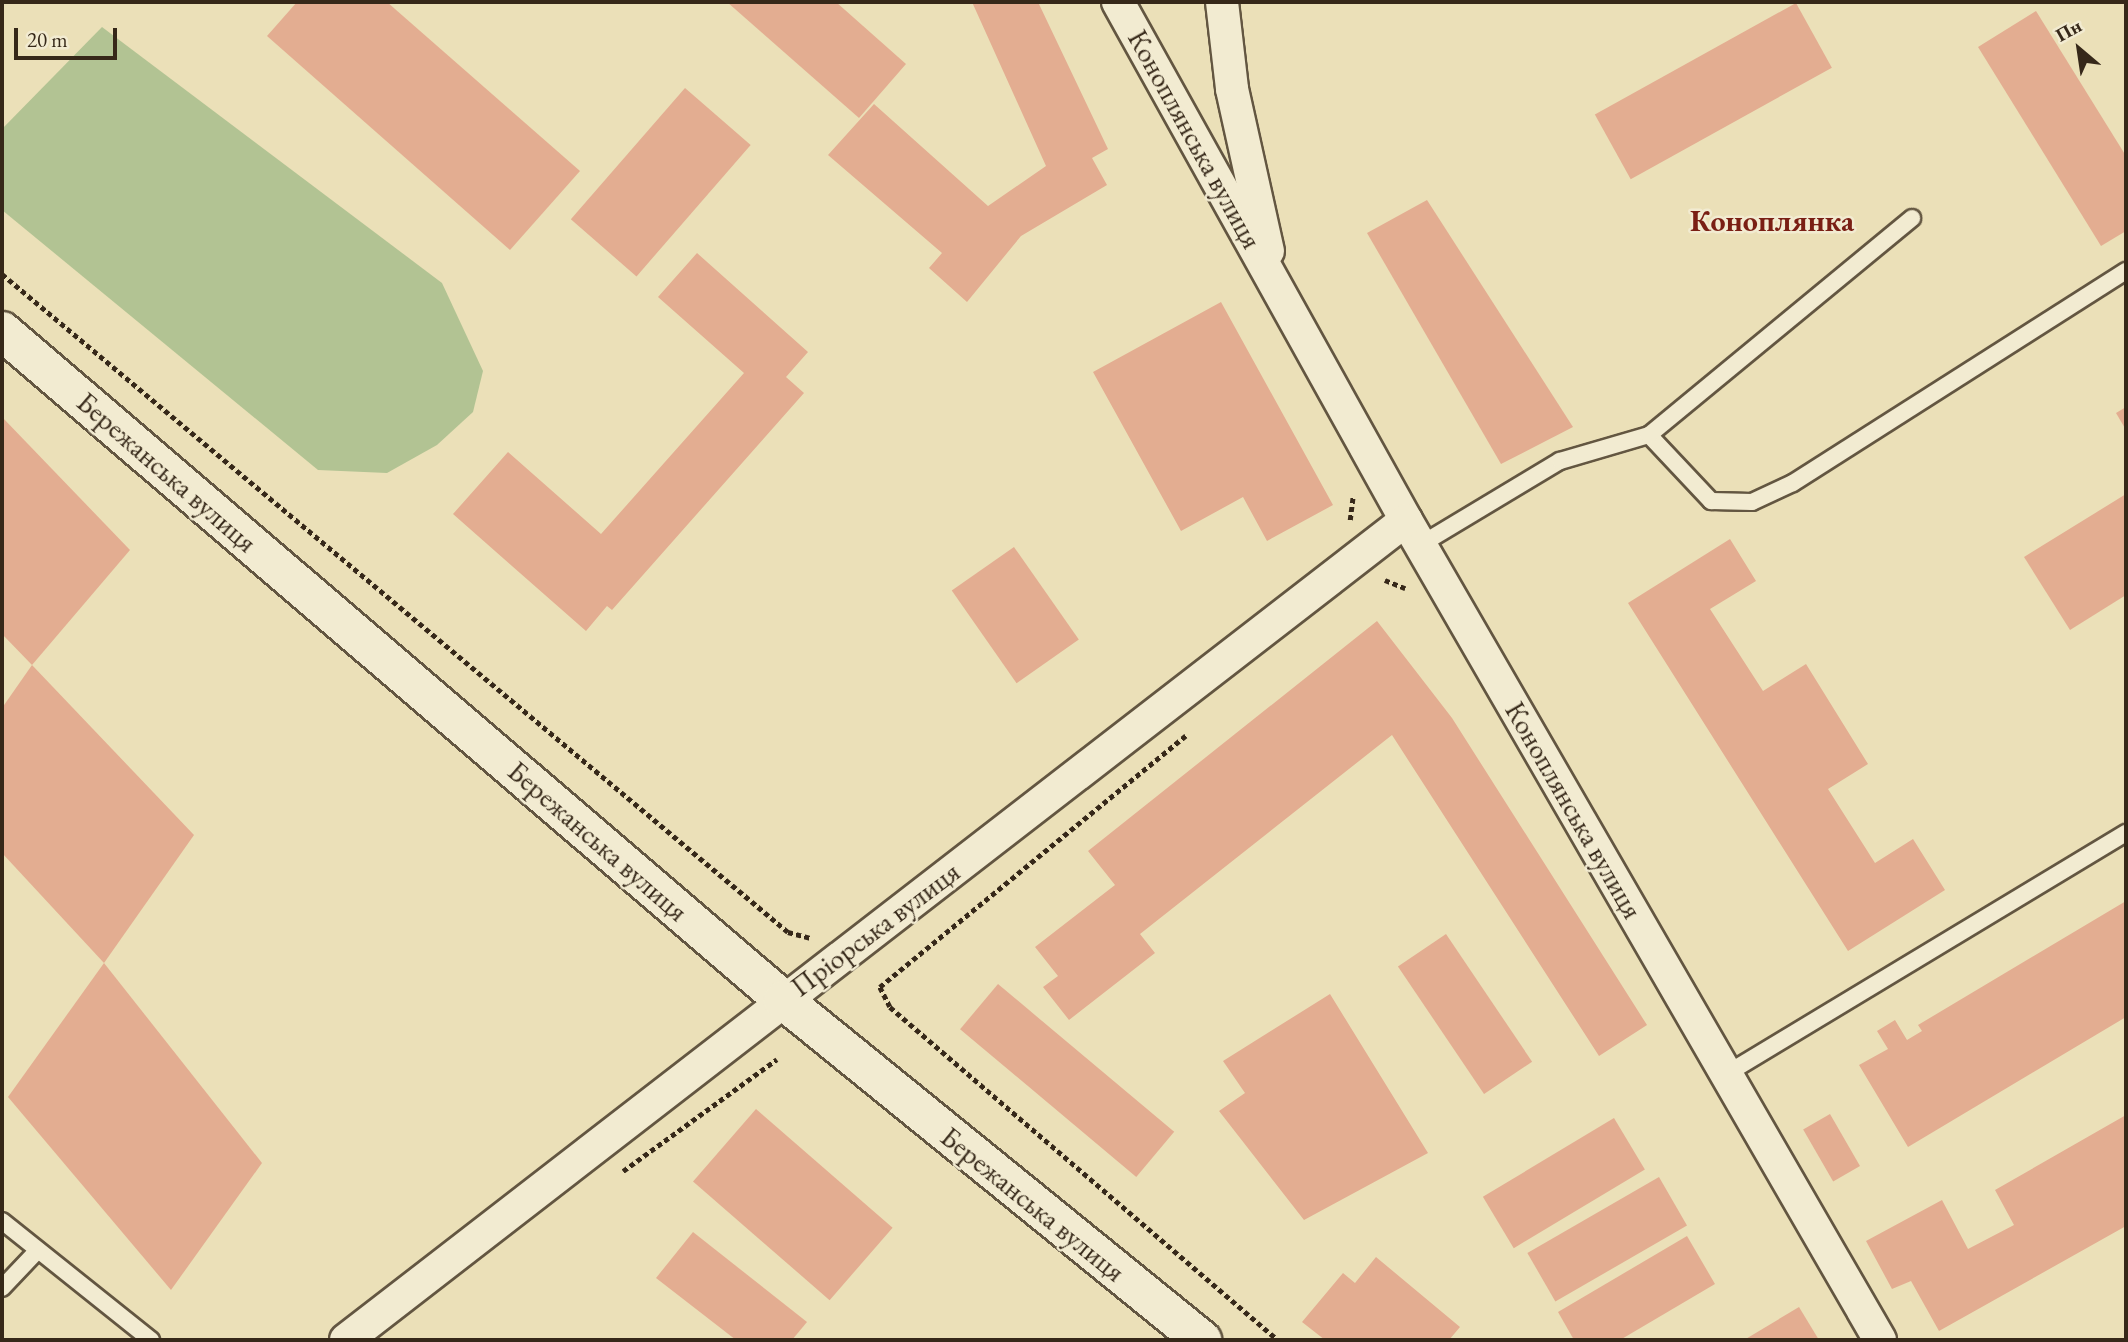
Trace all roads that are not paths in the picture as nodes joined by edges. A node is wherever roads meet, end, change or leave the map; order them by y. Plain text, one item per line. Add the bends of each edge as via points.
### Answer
1 (1118, 2) edge
2 (1222, 2) edge
3 (1912, 218) dead end
4 (2126, 271) edge
5 (1274, 277) junction
6 (2, 331) edge
7 (1649, 435) junction
8 (1413, 533) junction
9 (2126, 833) edge
10 (783, 1000) junction
11 (1728, 1073) junction
12 (2, 1221) edge
13 (38, 1250) junction
14 (2, 1288) edge
15 (151, 1340) edge
16 (346, 1340) edge
17 (1202, 1340) edge
18 (1880, 1340) edge

1 - 5 street, Коноплянська вулиця
2 - 5 street, Коноплянська вулиця via 1232,89
3 - 7 lane
4 - 7 lane via 1793,483 1752,502 1711,501
5 - 8 street, Коноплянська вулиця
6 - 10 street, Бережанська вулиця
7 - 8 lane via 1560,461
8 - 10 street, Пріорська вулиця
8 - 11 street, Коноплянська вулиця
9 - 11 lane
10 - 16 street, Пріорська вулиця
10 - 17 street, Бережанська вулиця
11 - 18 street, Коноплянська вулиця
12 - 13 lane
13 - 14 lane
13 - 15 lane

